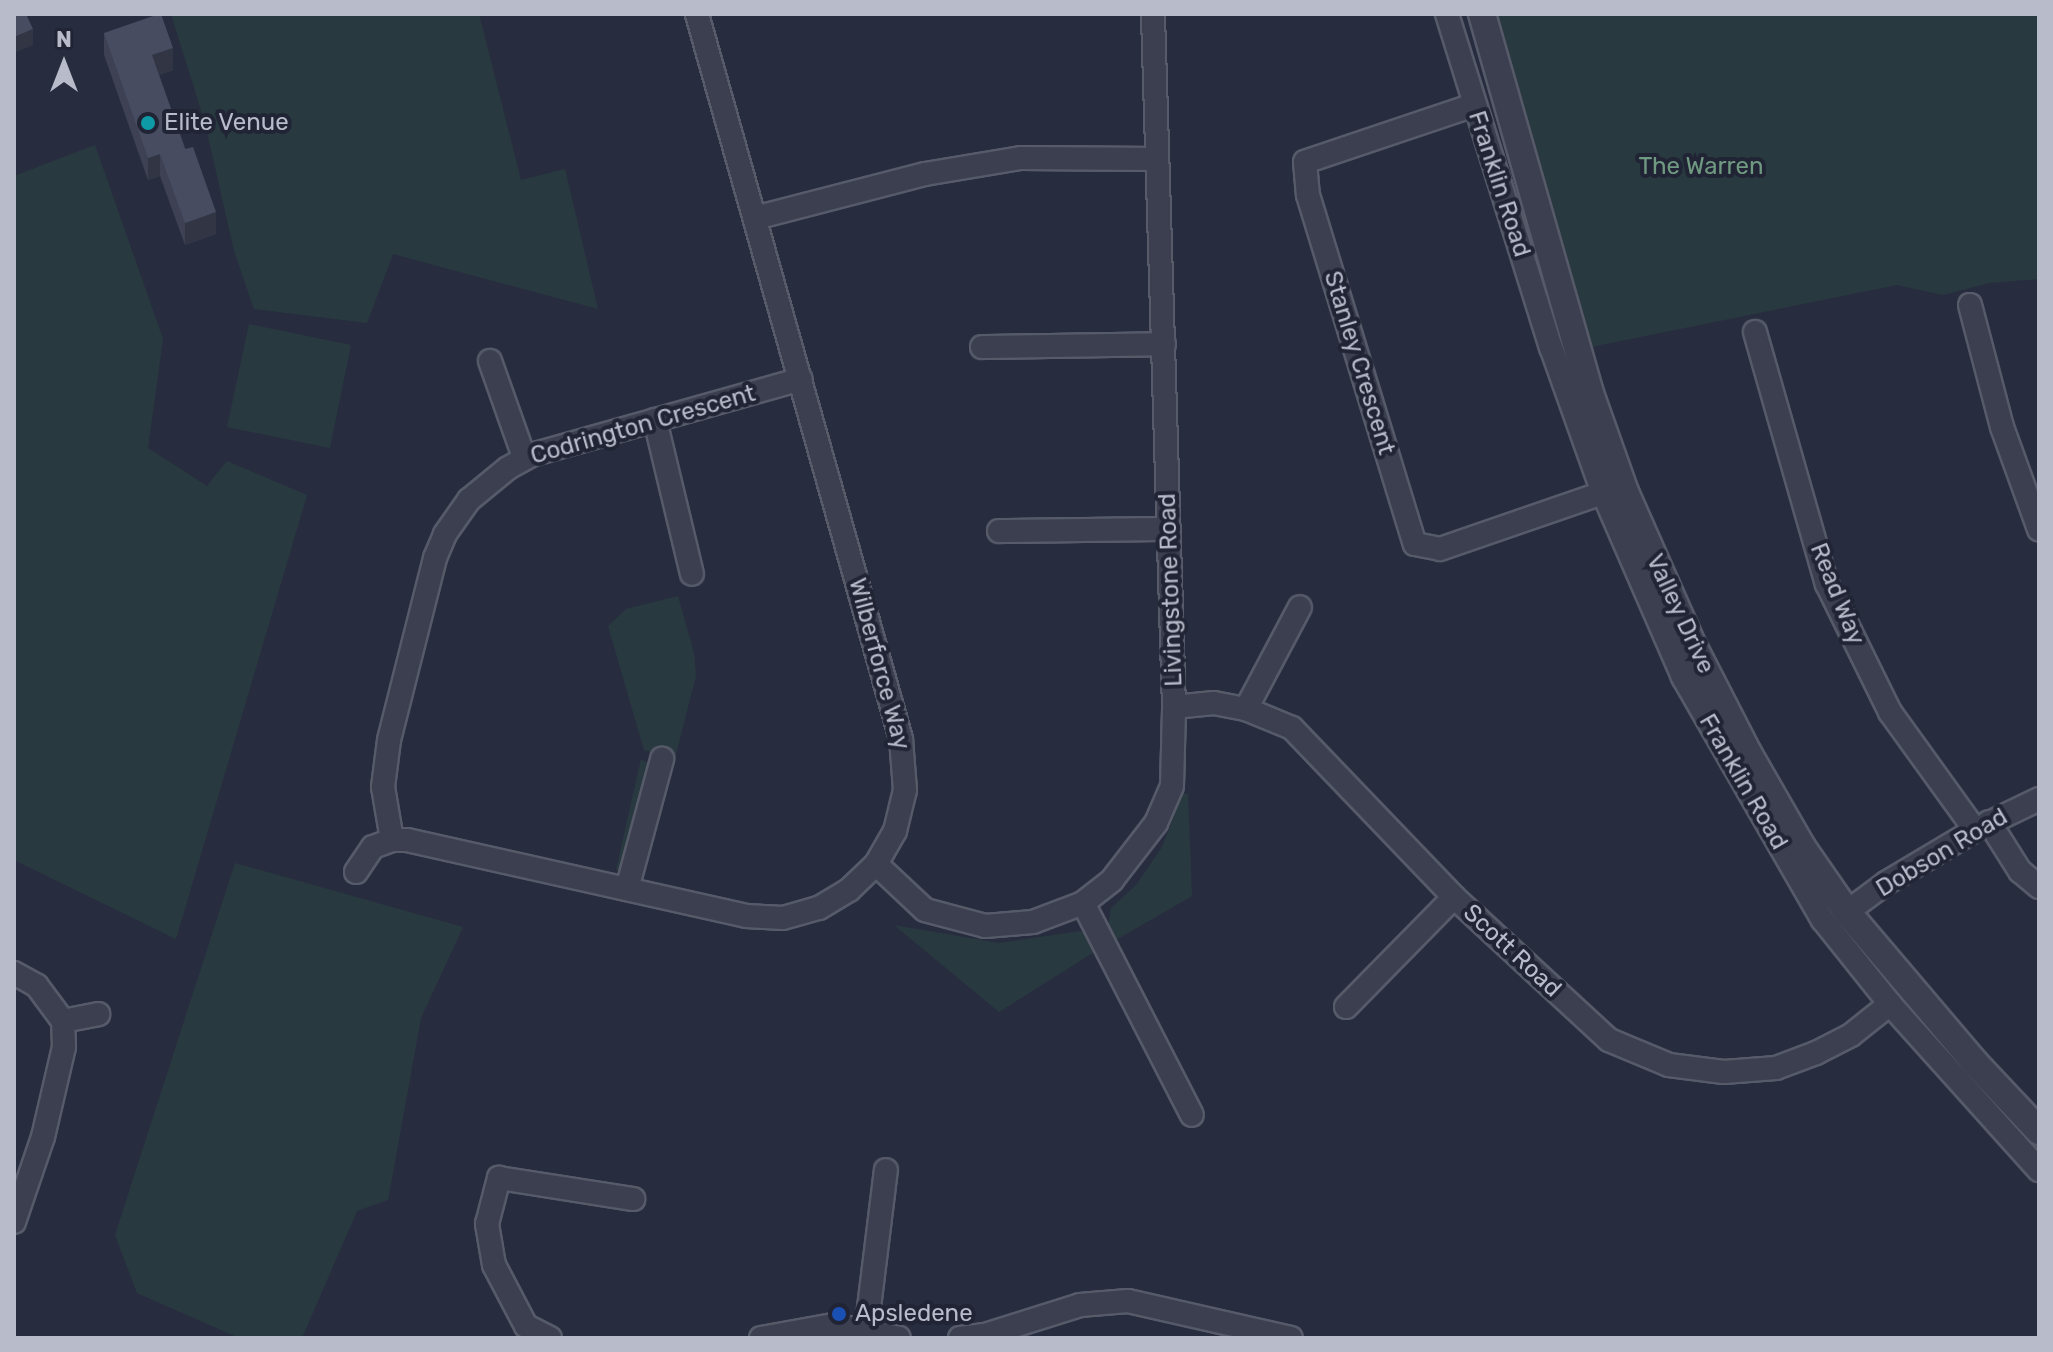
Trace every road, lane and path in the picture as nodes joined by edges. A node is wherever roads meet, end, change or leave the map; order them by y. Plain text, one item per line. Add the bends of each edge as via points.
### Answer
1 (697, 14) edge
2 (1153, 14) edge
3 (1447, 14) edge
4 (1482, 14) edge
5 (1474, 105) junction
6 (1157, 159) junction
7 (755, 218) junction
8 (1970, 305) dead end
9 (1755, 332) dead end
10 (1164, 344) junction
11 (982, 347) dead end
12 (490, 361) dead end
13 (801, 379) junction
14 (655, 420) junction
15 (524, 457) junction
16 (1603, 493) junction
17 (1169, 529) junction
18 (2039, 529) edge
19 (999, 531) dead end
20 (692, 574) dead end
21 (1300, 607) dead end
22 (1174, 707) junction
23 (1246, 709) junction
24 (660, 759) dead end
25 (2039, 799) edge
26 (1982, 826) junction
27 (392, 840) junction
28 (876, 864) junction
29 (356, 872) dead end
30 (2039, 887) edge
31 (627, 889) junction
32 (1454, 897) junction
33 (1083, 903) junction
34 (1847, 912) junction
35 (14, 973) edge
36 (1890, 1004) junction
37 (1346, 1007) dead end
38 (98, 1014) dead end
39 (63, 1021) junction
40 (1192, 1115) dead end
41 (2039, 1131) edge
42 (886, 1170) dead end
43 (2039, 1170) edge
44 (633, 1199) dead end
45 (14, 1222) edge
46 (522, 1332) edge
47 (866, 1332) junction
48 (550, 1338) edge
49 (761, 1338) edge
50 (899, 1338) edge
51 (960, 1338) edge
52 (1291, 1338) edge

1 - 7 street, Wilberforce Way
2 - 6 street, Livingstone Road
3 - 5 street, Franklin Road
4 - 34 street, Valley Drive via 1590,393 1625,492 1690,640 1748,753
5 - 16 street, Franklin Road
5 - 16 street, Stanley Crescent via 1305,162 1308,195 1415,544 1440,549
6 - 7 street via 1021,158 925,174
6 - 10 street, Livingstone Road
7 - 13 street, Wilberforce Way
8 - 18 street via 2002,427
9 - 26 street, Read Way via 1827,584 1890,712
10 - 11 street
10 - 17 street, Livingstone Road
12 - 15 street
13 - 14 street, Codrington Crescent
13 - 28 street, Wilberforce Way via 903,749 903,804
14 - 15 street, Codrington Crescent
14 - 20 street
15 - 27 street, Codrington Crescent via 469,500 433,562 385,759 384,794
16 - 36 street, Franklin Road via 1683,677 1823,920
17 - 19 street
17 - 22 street, Livingstone Road
21 - 23 street
22 - 23 street, Scott Road via 1214,703
22 - 33 street, Livingstone Road via 1172,786 1156,823 1112,880
23 - 32 street, Scott Road via 1292,728
24 - 31 street
25 - 26 street, Dobson Road
26 - 30 street, Read Way
26 - 34 street, Dobson Road
27 - 29 street via 369,850
27 - 31 street, Wilberforce Way
28 - 31 street, Wilberforce Way via 830,903 783,918 746,916
28 - 33 street, Livingstone Road via 925,910 985,926 1033,922
32 - 36 street, Scott Road via 1609,1040 1669,1065 1724,1072 1776,1068 1851,1035
32 - 37 street
33 - 40 street
34 - 41 street, Valley Drive
35 - 39 street via 37,986
36 - 43 street, Franklin Road
38 - 39 street
39 - 45 street via 64,1047 43,1137
42 - 47 street
44 - 46 street via 499,1178 487,1224 494,1265
46 - 48 street
47 - 49 street via 833,1325
47 - 50 street
51 - 52 street via 1080,1305 1128,1301

